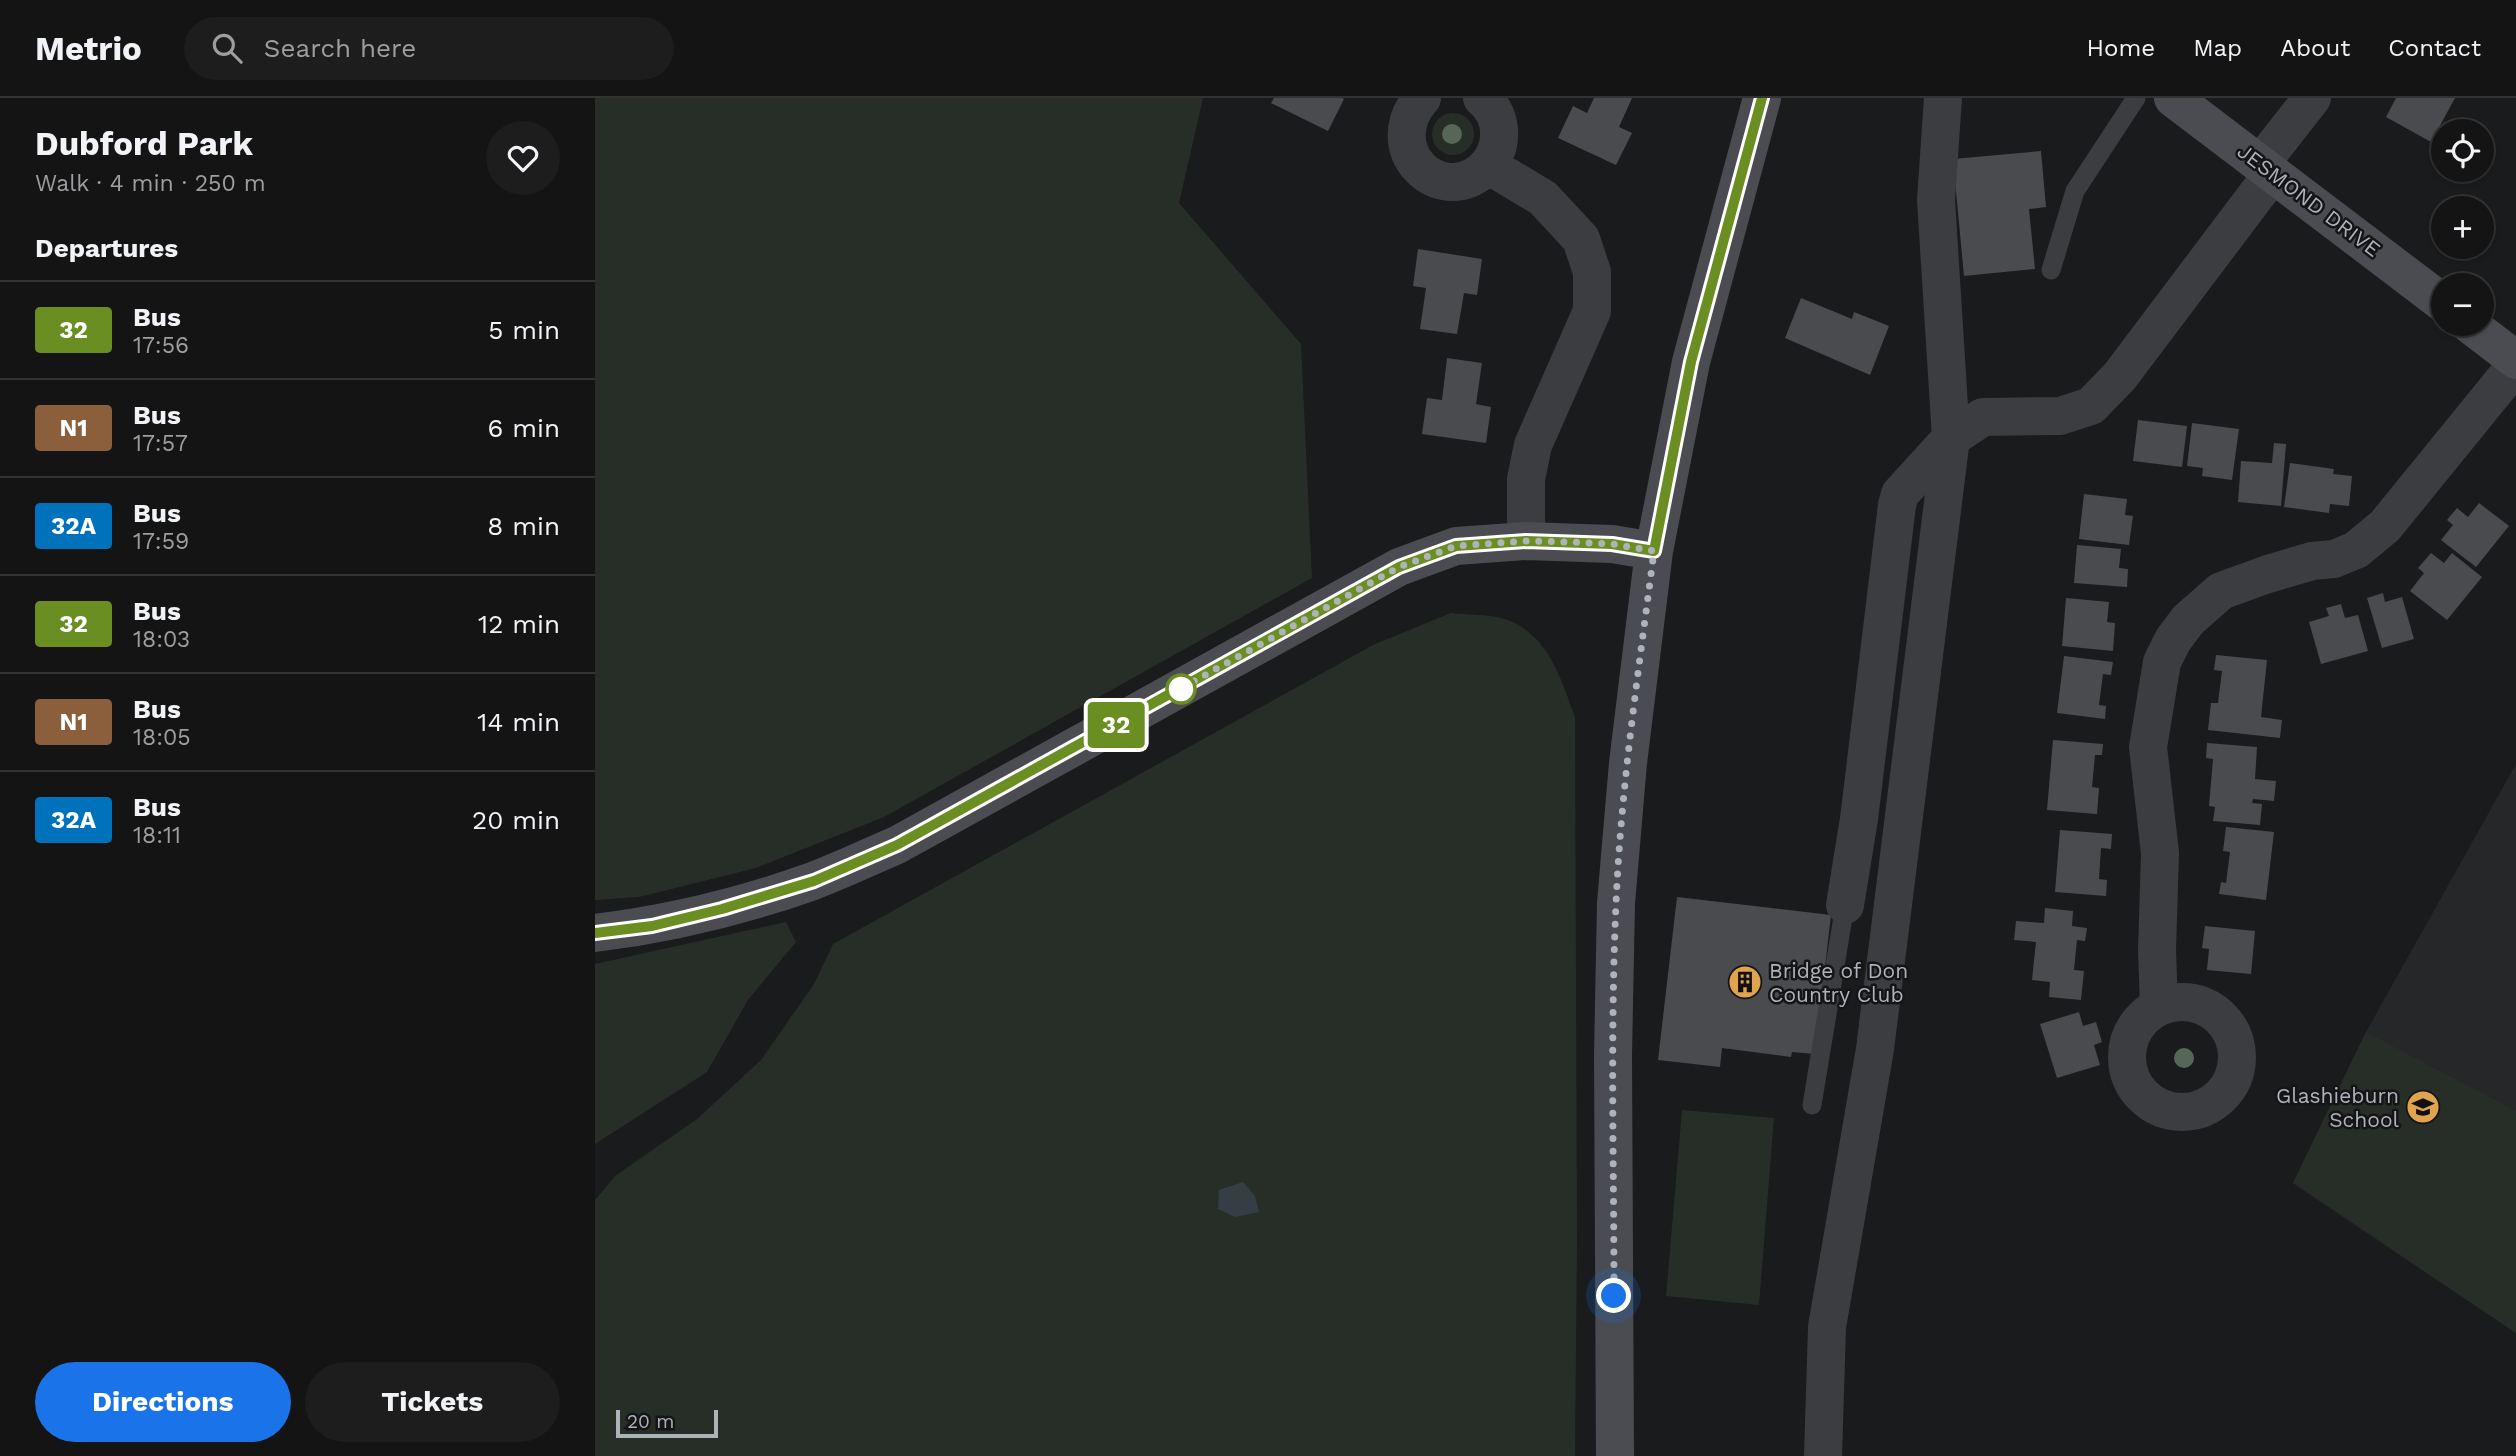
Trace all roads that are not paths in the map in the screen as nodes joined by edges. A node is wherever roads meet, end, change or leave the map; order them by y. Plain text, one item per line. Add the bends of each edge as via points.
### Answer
1 (1422, 98) edge
2 (1482, 98) edge
3 (1762, 98) edge
4 (1943, 98) edge
5 (2136, 98) edge
6 (2173, 98) edge
7 (2312, 98) edge
8 (1488, 166) junction
9 (2267, 168) junction
10 (2051, 270) dead end
11 (2431, 294) edge
12 (2485, 336) edge
13 (2516, 360) edge
14 (2516, 365) edge
15 (1951, 438) junction
16 (1526, 541) junction
17 (1654, 551) junction
18 (1845, 905) joint
19 (595, 933) edge
20 (2159, 1007) dead end
21 (1812, 1105) dead end
22 (1615, 1456) edge
23 (1823, 1456) edge

1 - 8 street via 1407,121 1405,135 1414,162 1424,172 1450,181 1471,177
2 - 8 street via 1499,126 1499,140
3 - 17 street via 1691,362
4 - 15 street via 1936,200
5 - 10 lane via 2075,191
6 - 9 street, JESMOND DRIVE
7 - 9 street
8 - 16 street via 1543,198 1581,239 1592,272 1593,311 1533,445 1526,480
9 - 11 street, JESMOND DRIVE
9 - 15 street via 2120,376 2091,406 2060,416 1983,417
12 - 13 street
14 - 20 street via 2393,517 2366,542 2334,559 2301,564 2221,591 2173,640 2162,662 2148,747 2160,853
15 - 18 street via 1907,485 1897,505
15 - 23 street via 1875,1049 1826,1327
16 - 17 street via 1612,544
16 - 19 street via 1456,546 1399,567 1046,764 885,850 814,881 652,926
17 - 22 street via 1616,903
18 - 21 lane

